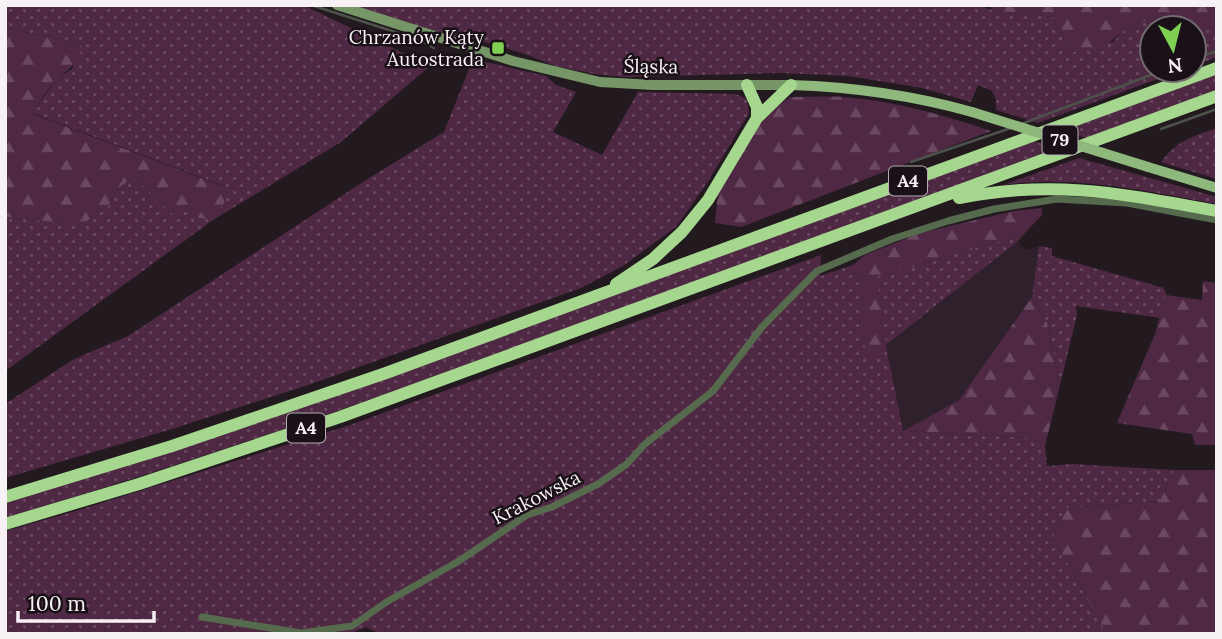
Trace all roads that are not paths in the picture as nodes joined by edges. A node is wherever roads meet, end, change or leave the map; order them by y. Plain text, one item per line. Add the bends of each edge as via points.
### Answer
1 (337, 5) edge
2 (1217, 68) edge
3 (747, 85) junction
4 (791, 85) junction
5 (1217, 96) edge
6 (757, 118) junction
7 (1217, 188) edge
8 (917, 206) junction
9 (1217, 211) edge
10 (1217, 220) edge
11 (598, 295) junction
12 (5, 497) edge
13 (5, 524) edge
14 (202, 617) dead end

1 - 3 main road, Śląska / 79 via 580,78 635,85
2 - 11 highway, A4
3 - 4 main road, Śląska / 79
3 - 6 highway
4 - 6 highway
4 - 7 main road, Śląska / 79, bridge via 850,87 914,97
5 - 8 highway, A4
6 - 11 highway via 708,200 682,232 653,259
8 - 9 highway via 1001,191 1063,188
8 - 13 highway, A4 via 340,417
10 - 14 street, Krakowska via 1105,200 1049,200 948,220 892,239 823,268 802,284 713,391 645,444 627,464 598,484 527,515 352,626 302,633
11 - 12 highway, A4 via 293,406

